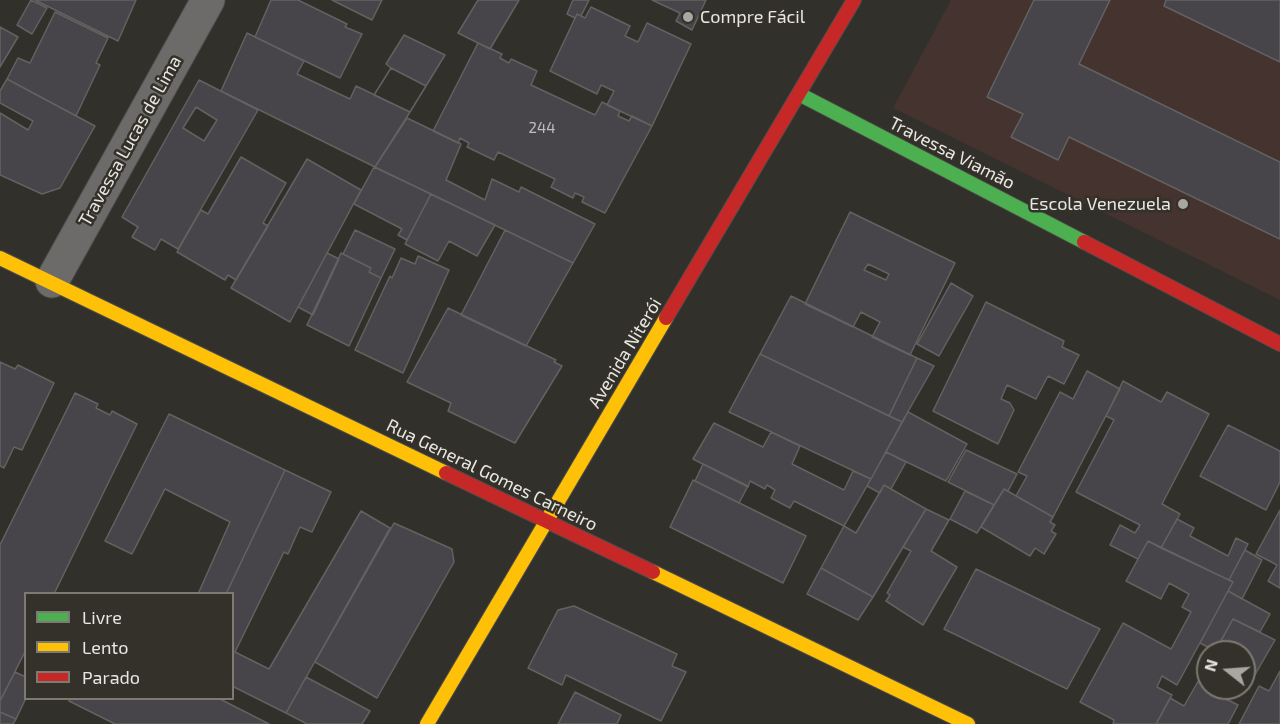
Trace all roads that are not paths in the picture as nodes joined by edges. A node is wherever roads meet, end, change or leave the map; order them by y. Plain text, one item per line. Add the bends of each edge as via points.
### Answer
1 (208, 0) edge
2 (854, 0) edge
3 (799, 94) junction
4 (0, 258) edge
5 (52, 281) junction
6 (1280, 344) edge
7 (547, 522) junction
8 (427, 724) edge
9 (968, 724) edge

1 - 5 street, Travessa Lucas de Lima
2 - 3 main road, Avenida Niterói
3 - 6 main road, Travessa Viamão
3 - 7 main road, Avenida Niterói
4 - 5 main road, Rua General Gomes Carneiro
5 - 7 main road, Rua General Gomes Carneiro
7 - 8 main road, Avenida Niterói
7 - 9 main road, Rua General Gomes Carneiro

